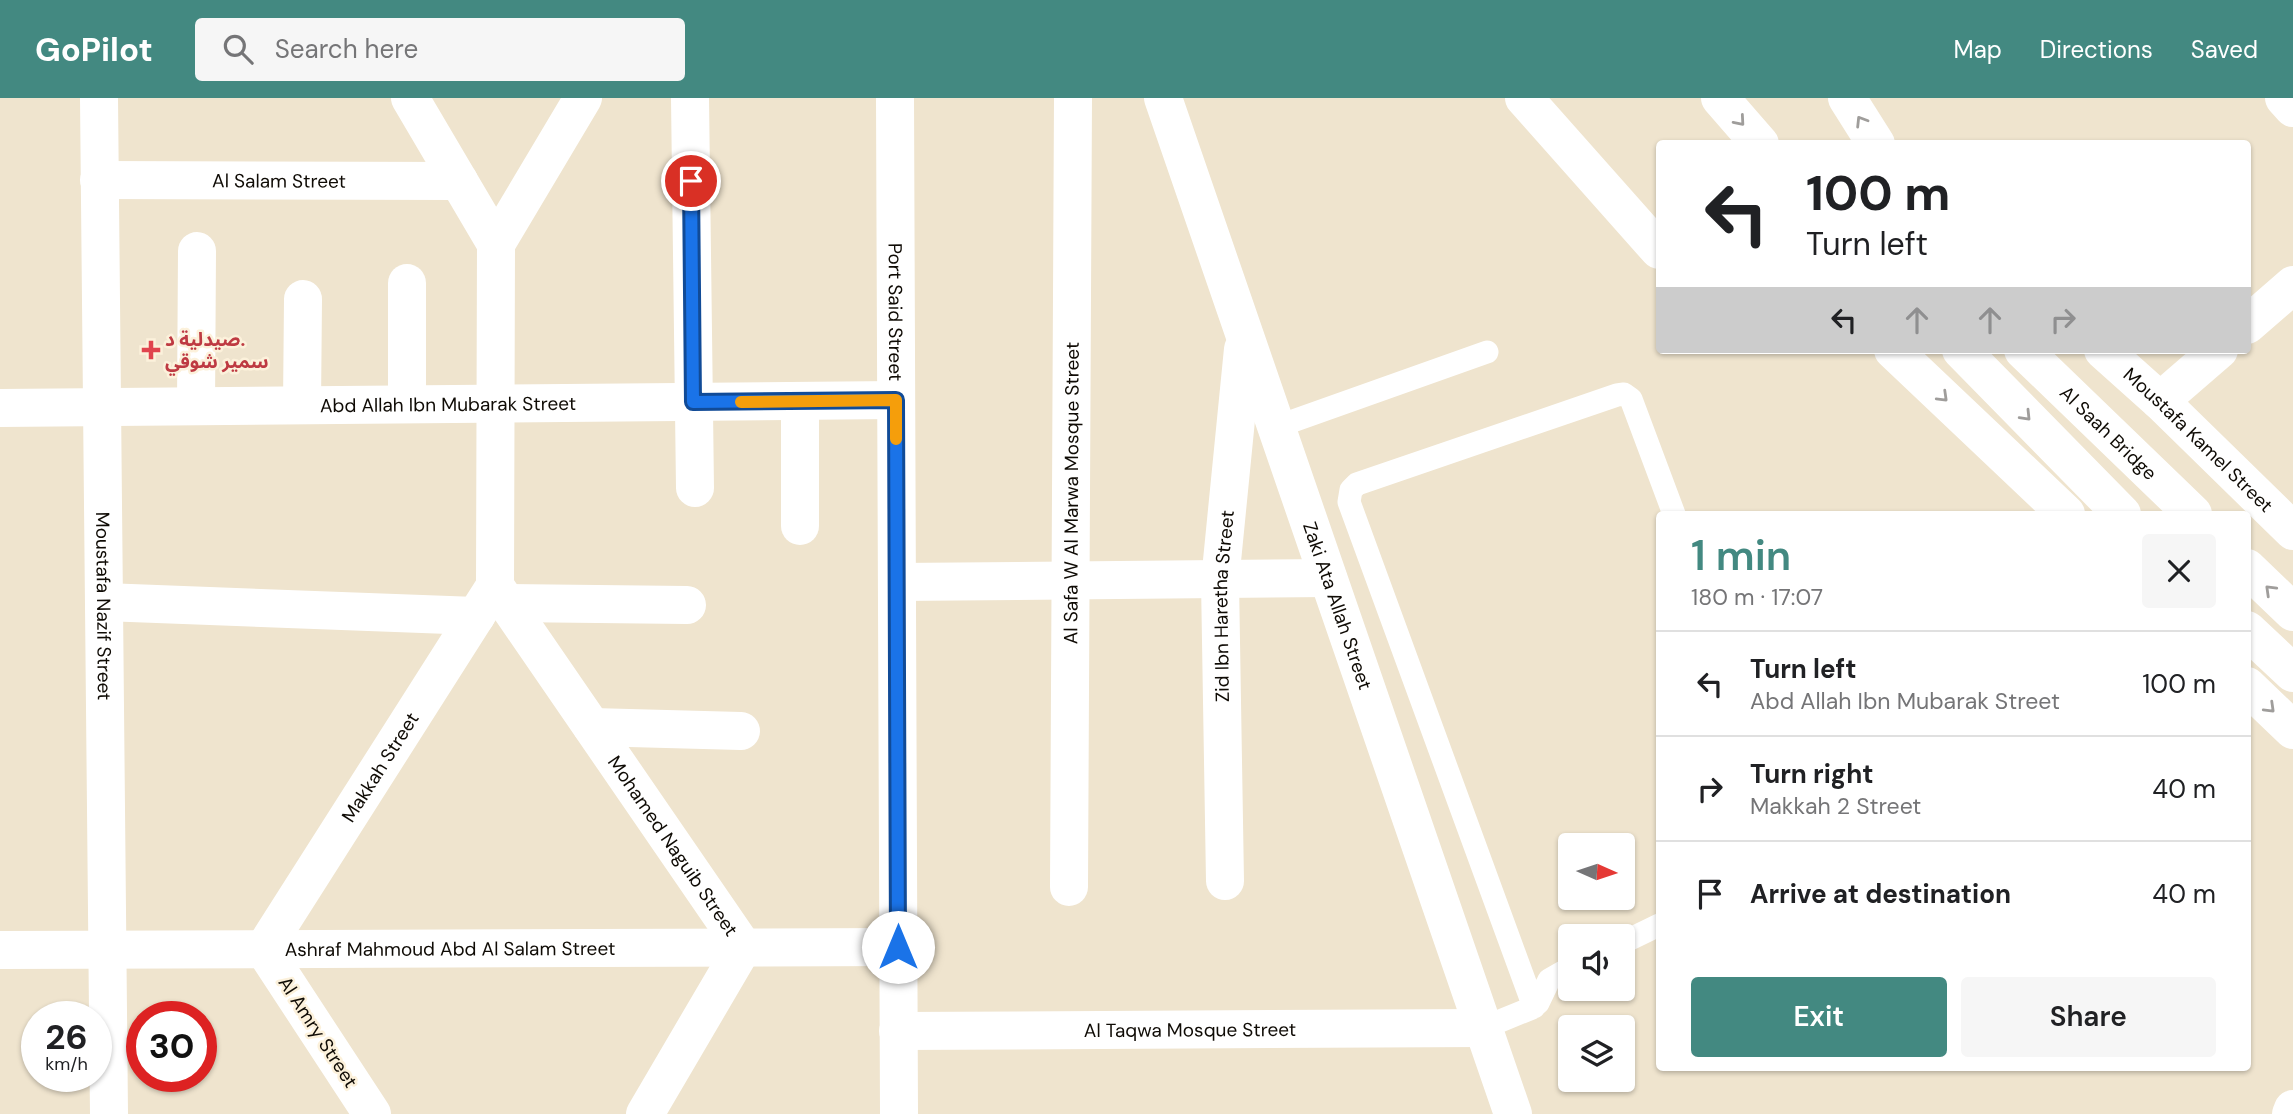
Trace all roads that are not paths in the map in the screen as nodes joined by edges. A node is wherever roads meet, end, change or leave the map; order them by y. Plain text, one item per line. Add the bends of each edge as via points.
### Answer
1 (99, 98) edge
2 (410, 98) edge
3 (583, 98) edge
4 (690, 98) edge
5 (895, 98) edge
6 (1073, 98) edge
7 (1163, 98) edge
8 (1524, 98) edge
9 (1720, 98) edge
10 (1847, 98) edge
11 (2284, 98) edge
12 (2293, 108) edge
13 (1757, 140) edge
14 (1873, 140) edge
15 (99, 180) junction
16 (458, 181) junction
17 (496, 244) junction
18 (1656, 247) edge
19 (197, 251) dead end
20 (407, 283) dead end
21 (2293, 285) edge
22 (303, 299) dead end
23 (2251, 322) edge
24 (1244, 334) junction
25 (1487, 352) dead end
26 (1897, 354) edge
27 (1965, 354) edge
28 (2027, 354) edge
29 (2107, 354) edge
30 (2214, 354) edge
31 (896, 400) junction
32 (800, 401) junction
33 (2160, 401) junction
34 (693, 402) junction
35 (407, 404) junction
36 (495, 404) junction
37 (302, 405) junction
38 (196, 406) junction
39 (102, 407) junction
40 (0, 408) edge
41 (1276, 427) junction
42 (695, 488) dead end
43 (1673, 511) edge
44 (2063, 511) edge
45 (2119, 511) edge
46 (2190, 511) edge
47 (800, 526) dead end
48 (2293, 531) edge
49 (2251, 572) edge
50 (1328, 578) junction
51 (1220, 580) junction
52 (1070, 581) junction
53 (897, 582) junction
54 (104, 602) junction
55 (492, 602) junction
56 (687, 605) dead end
57 (2293, 612) edge
58 (2251, 634) edge
59 (2293, 673) edge
60 (2251, 691) edge
61 (592, 727) junction
62 (2293, 730) edge
63 (741, 731) dead end
64 (1225, 881) dead end
65 (1069, 887) dead end
66 (1656, 926) edge
67 (1635, 937) edge
68 (743, 947) junction
69 (898, 947) junction
70 (264, 949) junction
71 (0, 950) edge
72 (107, 950) junction
73 (1558, 975) edge
74 (1534, 1007) junction
75 (1483, 1028) junction
76 (898, 1031) junction
77 (2293, 1109) edge
78 (109, 1114) edge
79 (372, 1114) edge
80 (645, 1114) edge
81 (899, 1114) edge
82 (1513, 1114) edge
83 (2291, 1114) edge

1 - 15 street, Moustafa Nazif Street
2 - 16 street
3 - 17 street
4 - 34 street
5 - 31 street, Port Said Street
6 - 52 street, Al Safa W Al Marwa Mosque Street
7 - 24 street, Zaki Ata Allah Street
8 - 18 street
9 -> 13 street
14 -> 10 street
11 - 12 street
15 - 16 street, Al Salam Street
15 - 39 street, Moustafa Nazif Street
16 - 17 street
17 - 36 street
19 - 38 street
20 - 35 street
21 - 23 street
22 - 37 street
24 - 41 street, Zaki Ata Allah Street
24 - 51 street, Zid Ibn Haretha Street
25 - 41 lane
26 -> 44 street
27 -> 45 street
28 - 46 street, Al Saah Bridge
29 - 33 street, Moustafa Kamel Street
30 - 33 street
31 - 32 street, Abd Allah Ibn Mubarak Street
31 - 53 street, Port Said Street
32 - 34 street, Abd Allah Ibn Mubarak Street
32 - 47 street
33 - 48 street, Moustafa Kamel Street
34 - 36 street, Abd Allah Ibn Mubarak Street
34 - 42 street
35 - 36 street, Abd Allah Ibn Mubarak Street
35 - 37 street, Abd Allah Ibn Mubarak Street
36 - 55 street
37 - 38 street, Abd Allah Ibn Mubarak Street
38 - 39 street, Abd Allah Ibn Mubarak Street
39 - 40 street, Abd Allah Ibn Mubarak Street
39 - 54 street, Moustafa Nazif Street
41 - 50 street, Zaki Ata Allah Street
43 - 74 lane via 1631,398 1624,394 1350,490 1349,502
57 -> 49 street
50 - 51 street
50 - 75 street, Zaki Ata Allah Street
51 - 52 street
51 - 64 street, Zid Ibn Haretha Street
52 - 53 street
52 - 65 street, Al Safa W Al Marwa Mosque Street
53 - 69 street, Port Said Street
54 - 55 street
54 - 72 street, Moustafa Nazif Street
55 - 56 street
55 - 61 street, Mohamed Naguib Street
55 - 70 street, Makkah Street
58 - 59 street
60 -> 62 street
61 - 63 street
61 - 68 street, Mohamed Naguib Street
66 - 67 lane
68 - 69 street, Ashraf Mahmoud Abd Al Salam Street
68 - 70 street, Ashraf Mahmoud Abd Al Salam Street
68 - 80 street, Mohamed Naguib Street
69 - 76 street, Port Said Street
70 - 72 street, Ashraf Mahmoud Abd Al Salam Street
70 - 79 street, Al Amry Street
71 - 72 street, Ashraf Mahmoud Abd Al Salam Street
72 - 78 street, Moustafa Nazif Street
73 - 74 lane via 1549,980
74 - 75 lane
75 - 76 street, Al Taqwa Mosque Street
75 - 82 street, Zaki Ata Allah Street
76 - 81 street, Port Said Street
77 - 83 street

